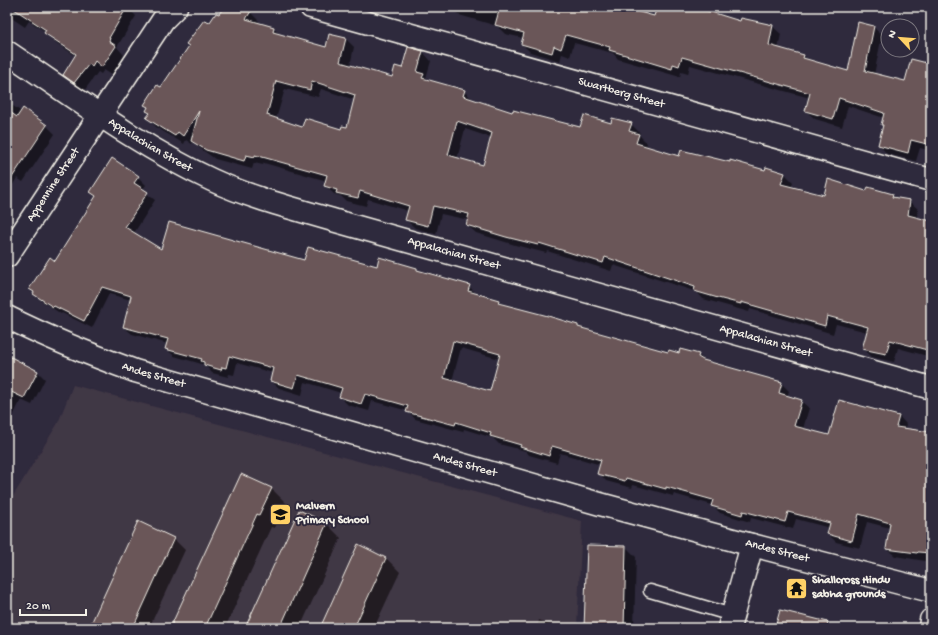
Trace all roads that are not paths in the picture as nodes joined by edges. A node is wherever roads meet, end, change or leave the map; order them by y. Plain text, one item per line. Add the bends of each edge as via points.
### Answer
1 (176, 7) edge
2 (310, 7) edge
3 (7, 52) edge
4 (100, 114) junction
5 (931, 180) edge
6 (7, 256) edge
7 (7, 317) edge
8 (931, 388) edge
9 (752, 545) junction
10 (650, 591) dead end
11 (931, 591) edge
12 (931, 620) edge
13 (731, 621) edge
14 (930, 628) edge

1 - 4 street via 163,20
2 - 5 street, Swartberg Street
3 - 4 street, Appalachian Street
4 - 6 street, Appennine Street
4 - 8 street, Appalachian Street via 163,155 214,181 262,199
7 - 9 street, Andes Street via 84,352 135,371 592,502
9 - 11 street, Andes Street
9 - 13 street
10 - 13 lane
12 - 14 street

